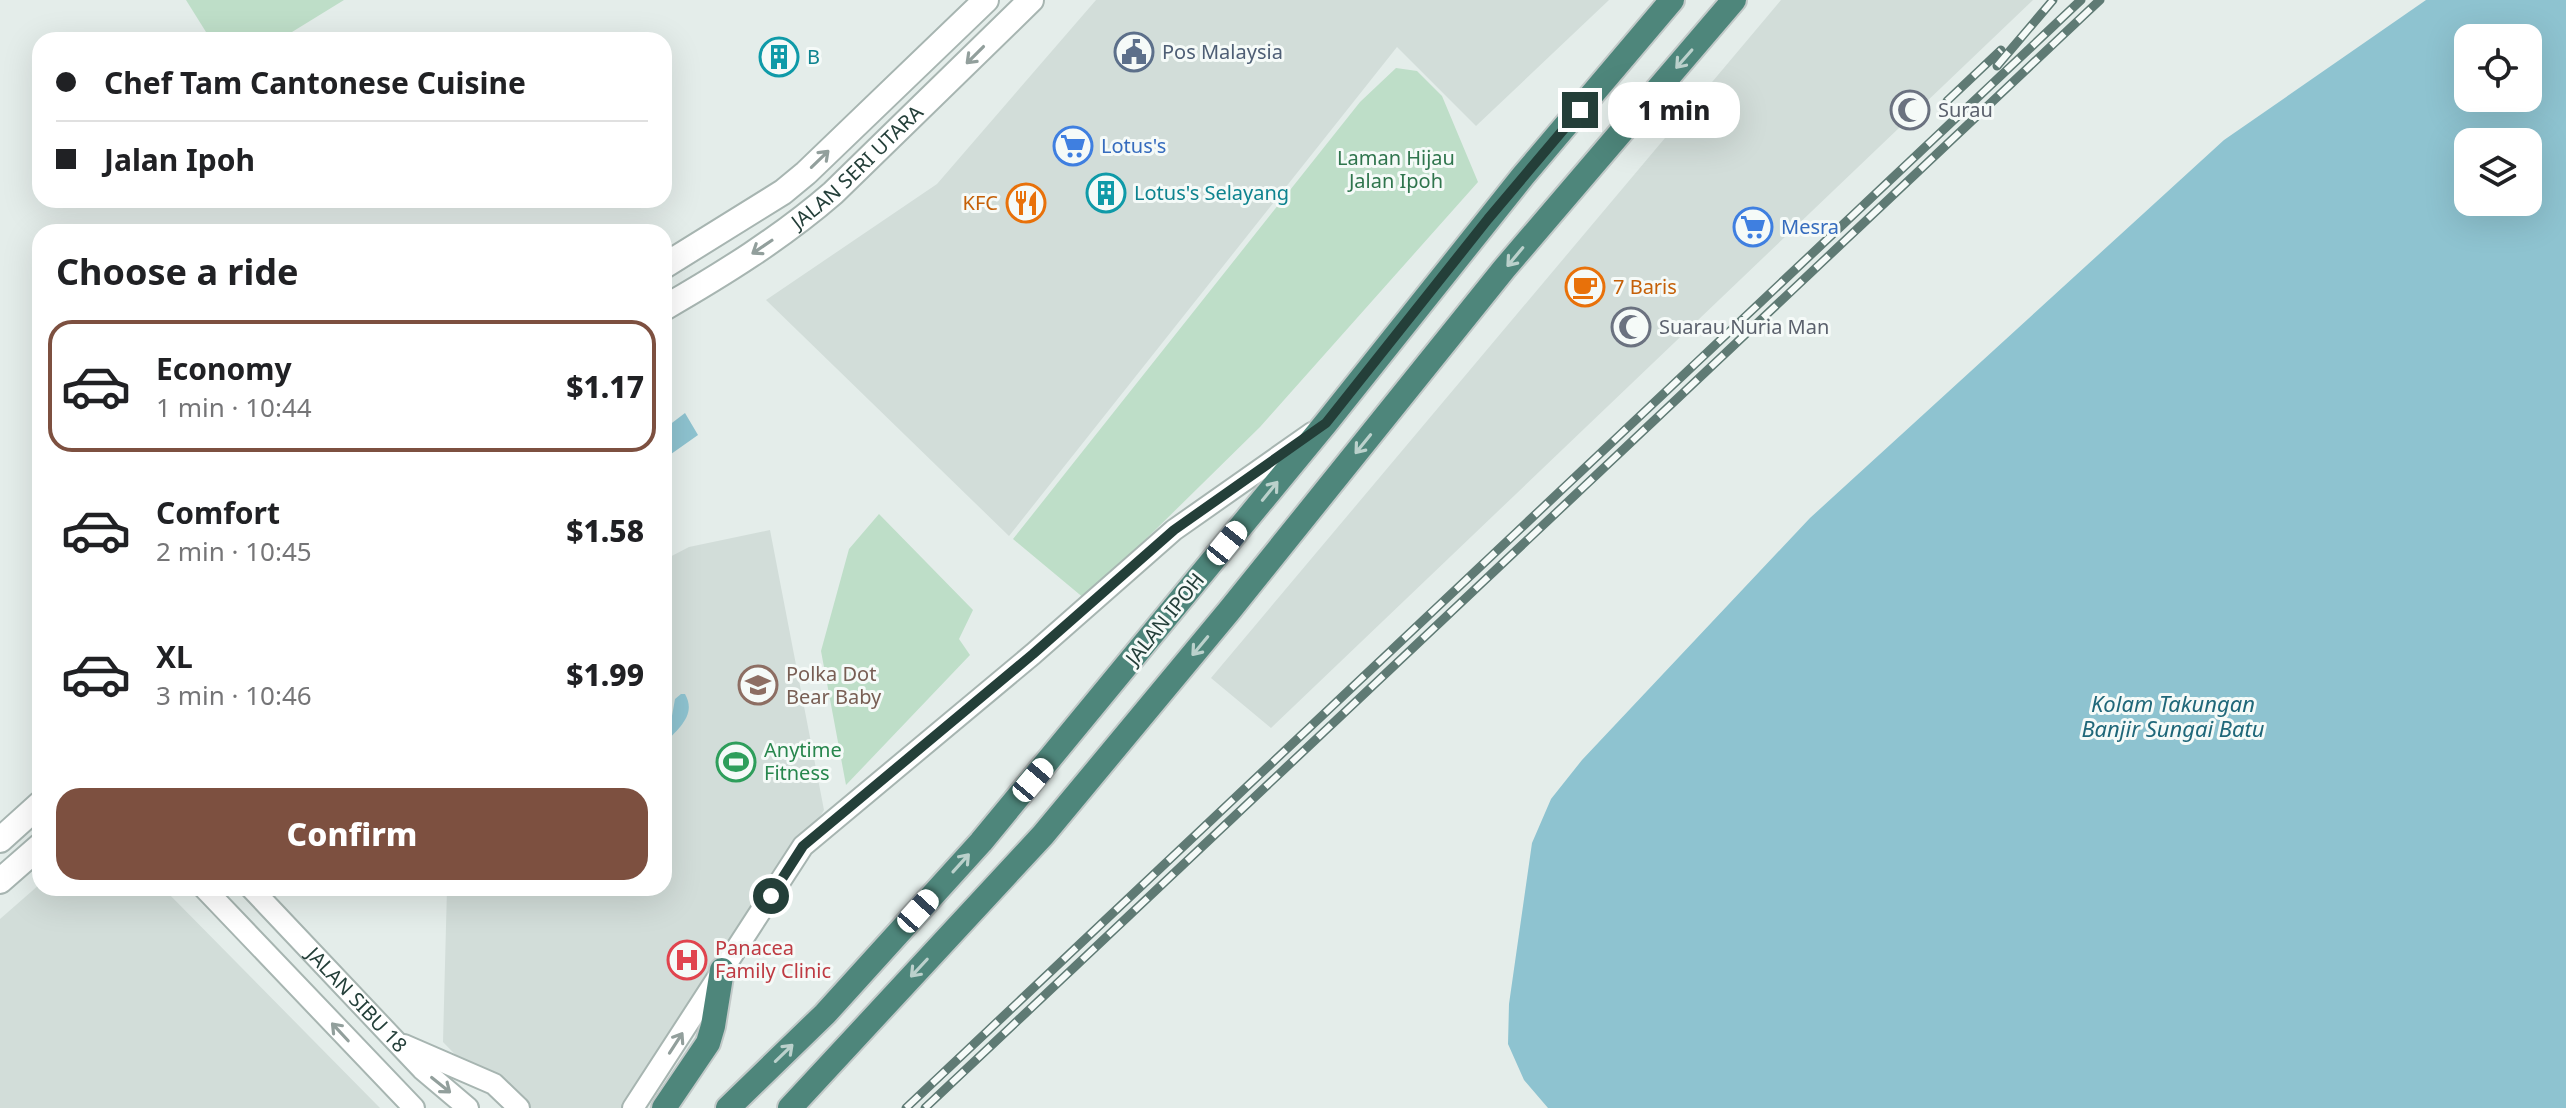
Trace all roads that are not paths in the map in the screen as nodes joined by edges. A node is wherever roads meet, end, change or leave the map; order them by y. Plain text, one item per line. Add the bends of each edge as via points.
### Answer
1 (986, 0) edge
2 (1031, 0) edge
3 (1734, 0) edge
4 (1668, 2) edge
5 (672, 261) edge
6 (672, 303) edge
7 (1326, 423) junction
8 (32, 811) edge
9 (0, 840) edge
10 (32, 853) edge
11 (0, 881) edge
12 (212, 896) edge
13 (258, 896) edge
14 (722, 970) junction
15 (393, 1040) junction
16 (414, 1108) edge
17 (468, 1108) edge
18 (519, 1108) edge
19 (633, 1108) edge
20 (664, 1108) edge
21 (728, 1108) edge
22 (790, 1108) edge

5 -> 1 street, JALAN SERI UTARA via 806,173
2 -> 6 street, JALAN SERI UTARA via 803,219
3 -> 22 highway via 1504,269 1043,835
4 - 7 highway, JALAN IPOH
7 - 14 street via 1174,530 803,846
21 -> 7 highway, JALAN IPOH via 825,1014 981,842
8 - 9 street
10 - 11 street
16 -> 12 street, JALAN SIBU 18
13 - 15 street, JALAN SIBU 18
19 -> 14 street
14 - 20 highway via 708,1043
15 -> 17 street, JALAN SIBU 18
15 - 18 street via 494,1084

